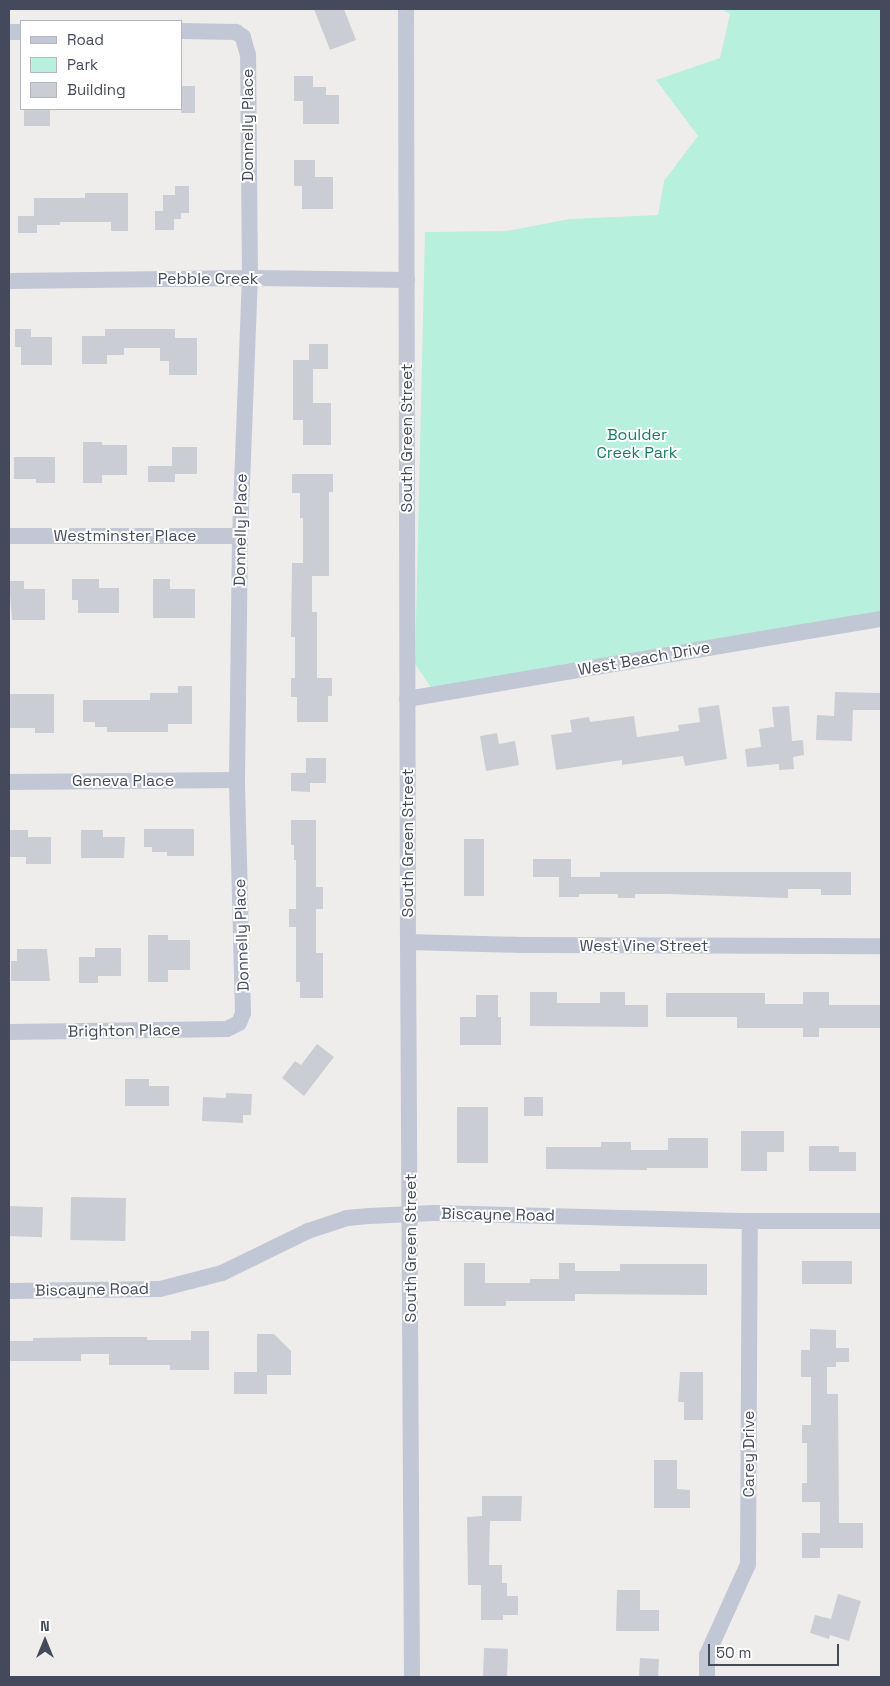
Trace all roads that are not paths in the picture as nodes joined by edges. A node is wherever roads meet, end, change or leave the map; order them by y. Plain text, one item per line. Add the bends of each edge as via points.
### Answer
1 (406, 9) edge
2 (182, 31) edge
3 (250, 278) junction
4 (407, 280) junction
5 (9, 281) edge
6 (9, 536) edge
7 (240, 536) junction
8 (881, 619) edge
9 (407, 699) junction
10 (237, 780) junction
11 (9, 782) edge
12 (408, 942) junction
13 (881, 946) edge
14 (239, 1023) joint
15 (9, 1032) edge
16 (411, 1214) junction
17 (750, 1221) junction
18 (881, 1222) edge
19 (9, 1291) edge
20 (412, 1677) edge
21 (707, 1677) edge

1 - 4 street, South Green Street
2 - 3 street, Donnelly Place via 236,32 243,37 248,55
3 - 4 street, Pebble Creek
3 - 5 street, Pebble Creek
3 - 7 street, Donnelly Place
4 - 9 street, South Green Street
6 - 7 street, Westminster Place
7 - 10 street, Donnelly Place
8 - 9 street, West Beach Drive
9 - 12 street, South Green Street
10 - 11 street, Geneva Place
10 - 14 street, Donnelly Place via 244,1002
12 - 13 street, West Vine Street
12 - 16 street, South Green Street
14 - 15 street, Brighton Place via 218,1030
16 - 17 street, Biscayne Road
16 - 19 street, Biscayne Road via 347,1218 308,1231 222,1273 160,1289
16 - 20 street, South Green Street
17 - 18 street, Biscayne Road
17 - 21 street, Carey Drive via 748,1564 707,1655

